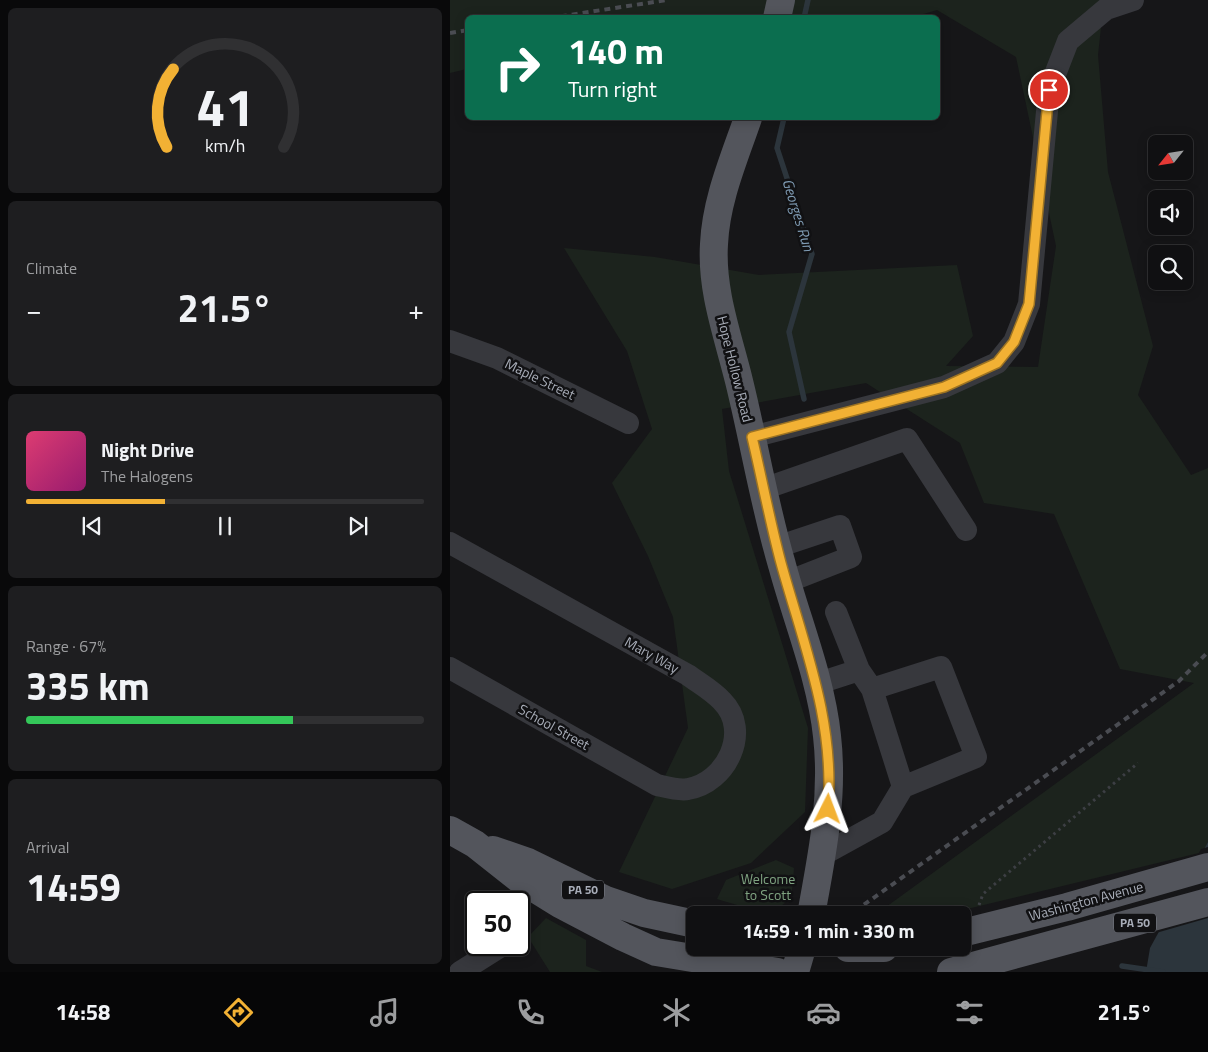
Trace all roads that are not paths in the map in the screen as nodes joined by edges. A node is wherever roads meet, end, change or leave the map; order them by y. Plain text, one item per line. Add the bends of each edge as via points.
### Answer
1 (781, 0) edge
2 (1133, 0) edge
3 (778, 15) edge
4 (747, 120) edge
5 (450, 341) edge
6 (628, 423) dead end
7 (752, 437) junction
8 (763, 489) junction
9 (966, 530) dead end
10 (450, 543) edge
11 (777, 547) junction
12 (786, 582) junction
13 (836, 612) dead end
14 (450, 668) edge
15 (859, 670) junction
16 (816, 684) junction
17 (872, 689) junction
18 (657, 785) joint
19 (903, 787) junction
20 (450, 830) edge
21 (475, 844) junction
22 (822, 855) junction
23 (1208, 867) edge
24 (1208, 902) edge
25 (812, 906) edge
26 (686, 922) edge
27 (971, 931) edge
28 (485, 956) edge
29 (800, 956) edge
30 (720, 966) edge
31 (450, 968) edge
32 (456, 972) edge
33 (460, 972) edge
34 (778, 972) edge
35 (795, 972) edge
36 (952, 972) edge

1 - 3 main road
2 - 7 street via 1106,9 1068,41 1049,90 1029,304 1014,342 997,363 944,387
4 - 7 main road, Hope Hollow Road via 720,204 714,264 720,308
5 - 6 street, Maple Street via 497,358
7 - 8 main road, Hope Hollow Road
8 - 9 street via 907,439
8 - 11 main road, Hope Hollow Road
10 - 18 street, Mary Way via 688,675 723,702 734,722 735,746 725,765 708,782 687,790
11 - 12 main road, Hope Hollow Road
11 - 12 street via 840,526 851,558
12 - 16 main road, Hope Hollow Road
13 - 15 street
14 - 18 street, School Street
15 - 16 street
15 - 17 street
16 - 22 main road, Hope Hollow Road via 829,759
17 - 19 street
17 - 19 street via 942,667 976,757
19 - 22 street via 882,822
20 - 21 main road, PA 50
21 - 26 main road, PA 50 via 528,862 606,900
21 - 30 main road, PA 50 via 518,878 623,937 656,952
22 - 25 main road, Hope Hollow Road
23 - 27 main road, Washington Avenue / PA 50
24 - 36 main road, PA 50
28 - 33 street
29 - 35 main road
30 - 34 main road, PA 50
31 - 32 street

